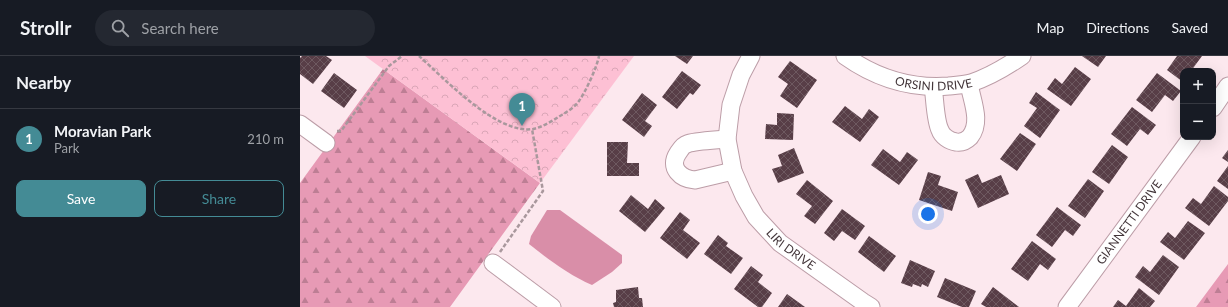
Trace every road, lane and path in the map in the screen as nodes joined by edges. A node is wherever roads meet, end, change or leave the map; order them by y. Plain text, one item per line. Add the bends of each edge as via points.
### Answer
1 (402, 56) edge
2 (419, 56) edge
3 (599, 56) edge
4 (751, 56) edge
5 (845, 56) edge
6 (1022, 56) edge
7 (969, 84) junction
8 (1228, 86) edge
9 (933, 87) junction
10 (1216, 104) edge
11 (300, 124) edge
12 (532, 129) junction
13 (337, 131) dead end
14 (727, 139) junction
15 (1190, 140) edge
16 (326, 144) dead end
17 (733, 171) junction
18 (495, 260) joint
19 (552, 307) edge
20 (871, 307) edge
21 (1067, 307) edge

1 - 13 path via 390,66 341,131
2 - 12 path via 482,110 506,125
3 - 12 path via 579,101 543,126
4 - 14 street, LIRI DRIVE via 741,75 731,105
5 - 9 street, ORSINI DRIVE via 868,71 889,80
6 - 7 street, ORSINI DRIVE via 998,71
7 - 9 street, ORSINI DRIVE
7 - 9 street via 976,118 975,127 968,140 961,143 948,139 939,128
8 - 10 street
11 - 16 street
12 - 18 path via 543,191
14 - 17 street, LIRI DRIVE
14 - 17 street via 686,144 676,155 675,167 684,178 695,180
15 - 21 street, GIANNETTI DRIVE
17 - 20 street, LIRI DRIVE via 756,217 780,243
18 - 19 street

